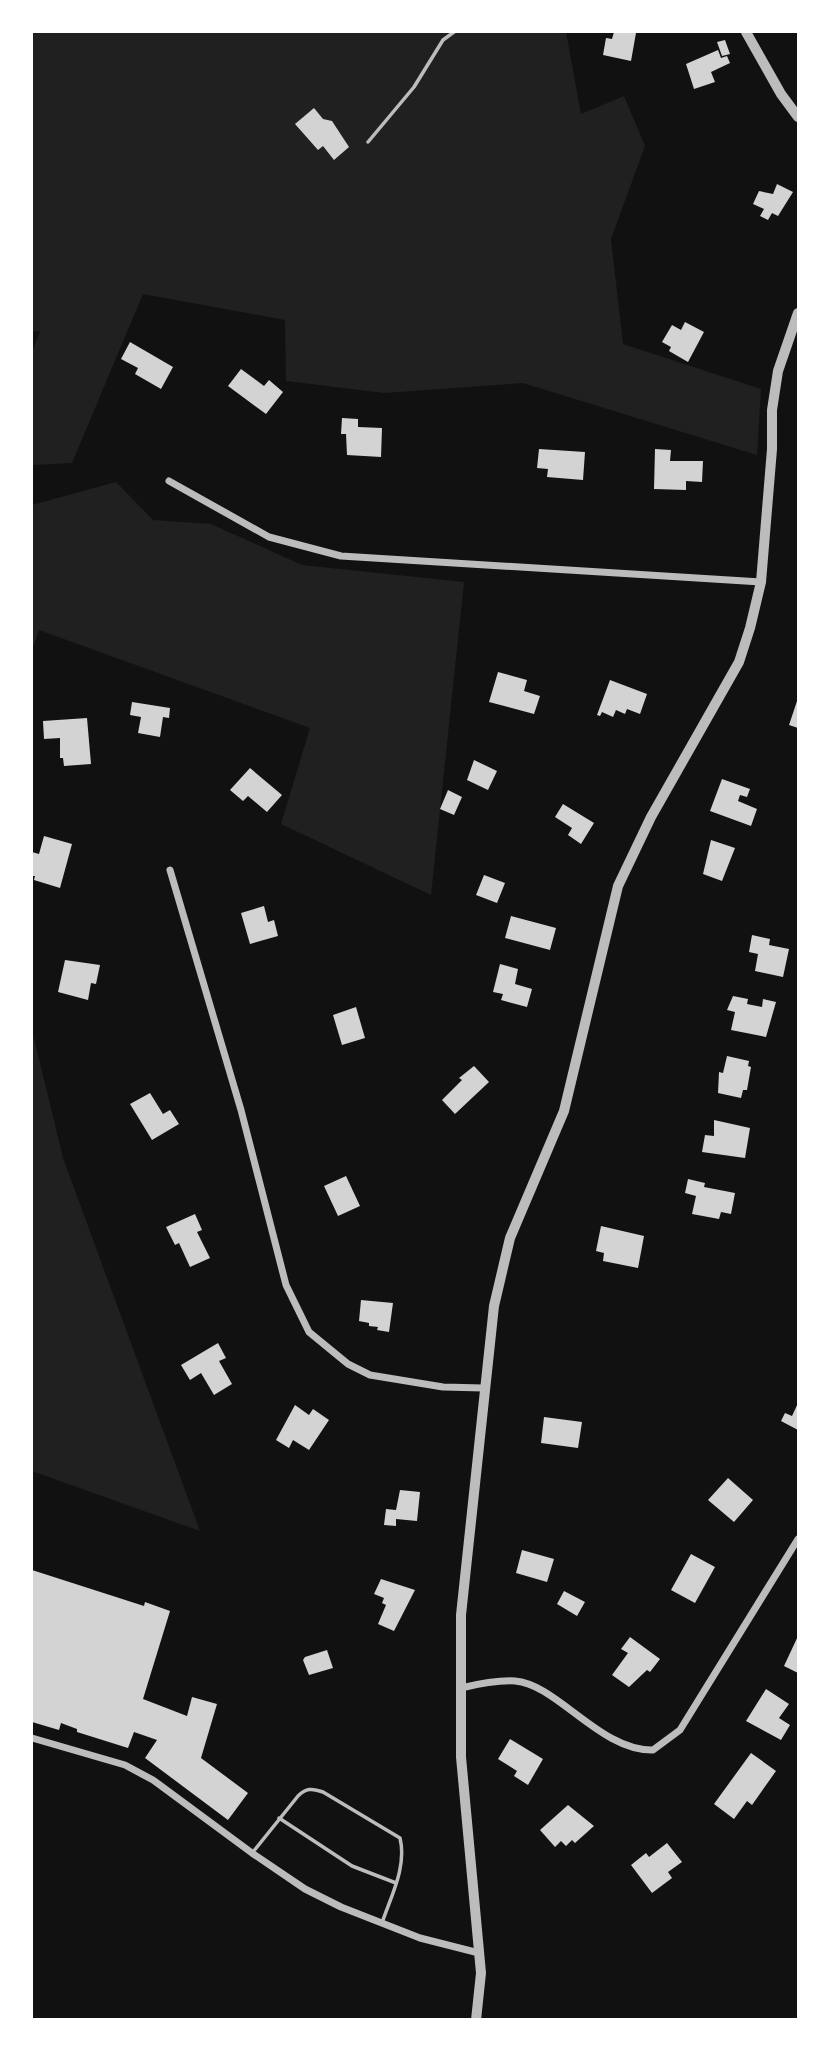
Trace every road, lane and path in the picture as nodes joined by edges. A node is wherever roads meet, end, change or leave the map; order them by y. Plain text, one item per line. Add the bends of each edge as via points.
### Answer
1 (454, 32) edge
2 (746, 32) edge
3 (799, 117) edge
4 (368, 142) dead end
5 (799, 313) edge
6 (169, 481) dead end
7 (761, 582) junction
8 (170, 870) dead end
9 (483, 1388) junction
10 (799, 1539) edge
11 (461, 1688) junction
12 (32, 1738) edge
13 (279, 1818) junction
14 (252, 1853) junction
15 (396, 1883) junction
16 (382, 1923) junction
17 (480, 1954) junction
18 (476, 2020) edge

1 - 4 lane via 443,40 414,86
2 - 3 street
5 - 7 street via 778,371 772,410
6 - 7 street via 269,537 341,556
7 - 9 street via 739,662 651,817 618,886 564,1111 510,1238 494,1306
8 - 9 street via 286,1285 309,1332 348,1364 370,1375 443,1387
9 - 11 street via 461,1615
10 - 11 street via 680,1730 653,1750 620,1742 516,1681
11 - 17 street via 461,1756
12 - 14 street via 125,1765 153,1780
13 - 14 lane
13 - 15 lane via 352,1866
13 - 15 lane via 304,1790 323,1792 400,1838 403,1852
14 - 16 street via 305,1889
15 - 16 lane
16 - 17 street
17 - 18 street

